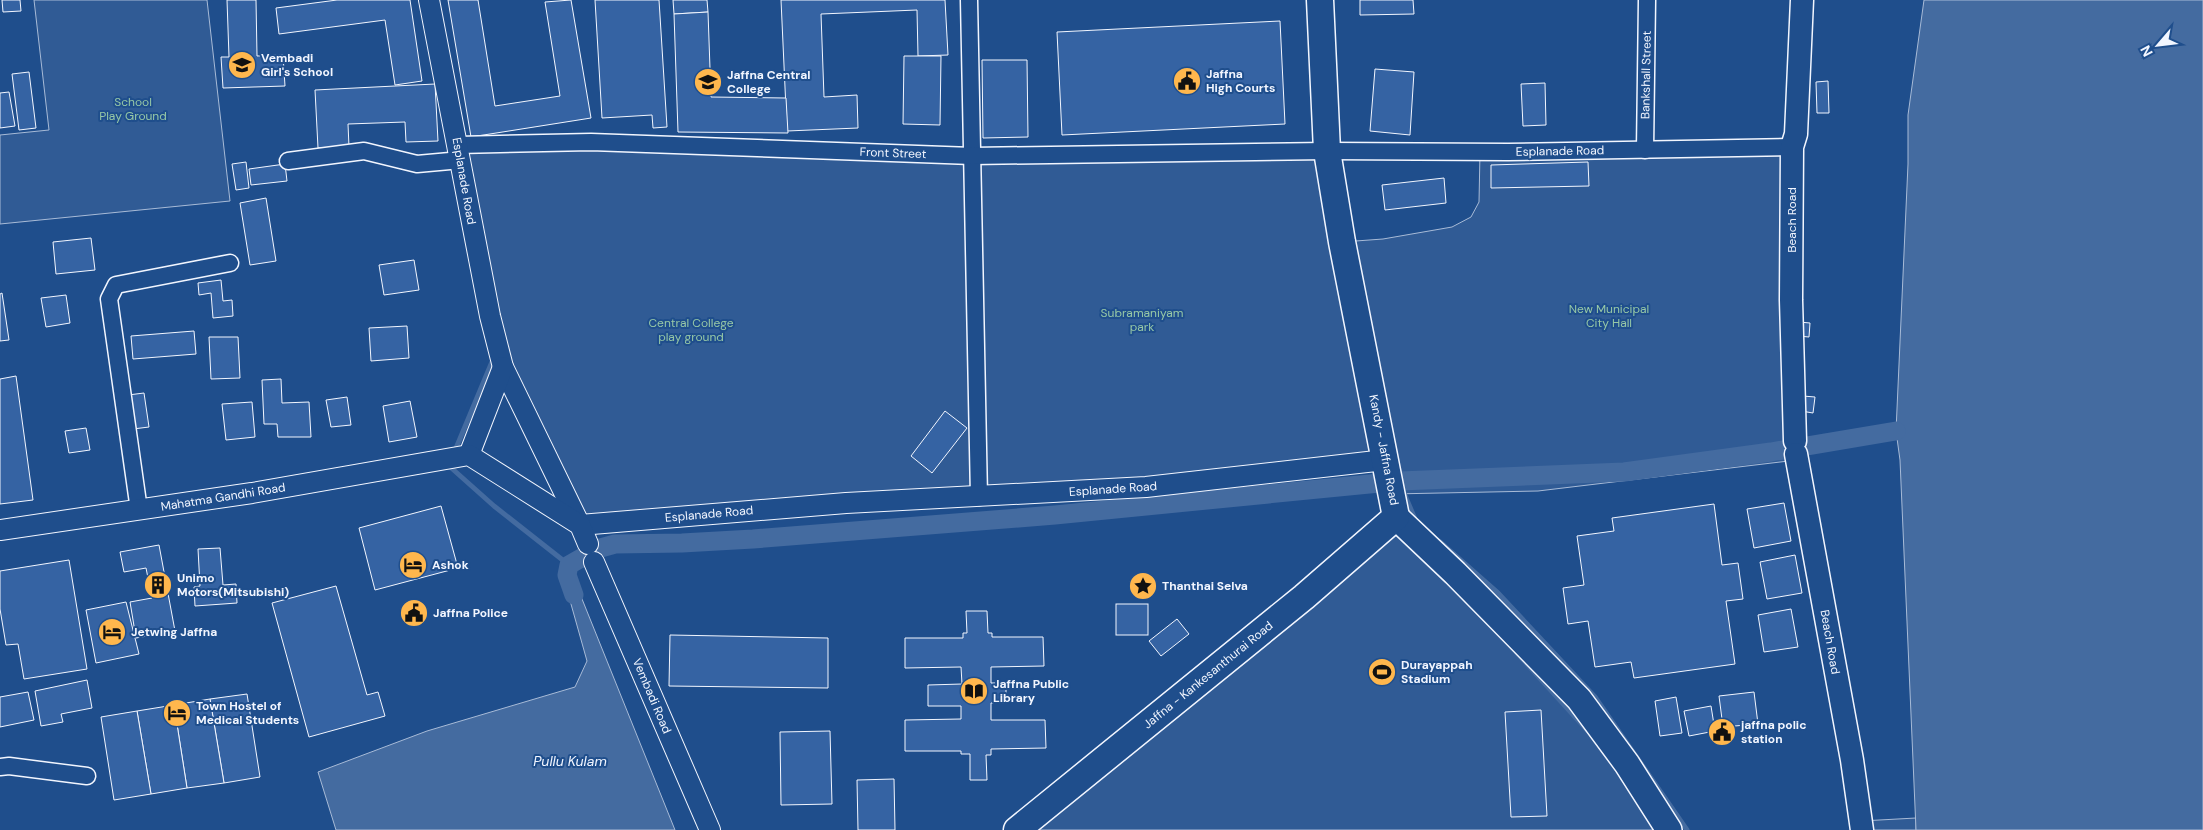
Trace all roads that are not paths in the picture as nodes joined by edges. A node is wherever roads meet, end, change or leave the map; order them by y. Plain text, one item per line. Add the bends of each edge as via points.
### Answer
1 (429, 0) edge
2 (969, 0) edge
3 (1320, 0) edge
4 (1647, 0) edge
5 (1802, 0) edge
6 (1792, 147) junction
7 (1645, 150) junction
8 (1327, 151) junction
9 (460, 153) junction
10 (972, 156) junction
11 (288, 161) dead end
12 (230, 263) dead end
13 (502, 367) junction
14 (457, 457) junction
15 (1385, 460) junction
16 (979, 498) junction
17 (139, 510) junction
18 (1396, 517) junction
19 (580, 525) junction
20 (0, 530) edge
21 (0, 767) edge
22 (87, 776) dead end
23 (710, 830) edge
24 (1017, 830) edge
25 (1670, 830) edge
26 (1862, 830) edge

1 - 9 street, Esplanade Road
2 - 10 street
3 - 8 highway, Kandy - Jaffna Road
4 - 7 street, Bankshall Street
5 - 6 main road, Beach Road via 1796,134
6 - 7 street, Esplanade Road
6 - 26 main road, Beach Road via 1791,300 1796,448
7 - 8 street, Esplanade Road
8 - 10 street, Front Street
8 - 15 highway, Kandy - Jaffna Road
9 - 10 street, Front Street via 591,142
9 - 11 street, Front Street via 417,164 364,151
9 - 13 street, Esplanade Road
10 - 16 street
12 - 17 street via 116,284 109,299
13 - 14 street
13 - 19 street, Esplanade Road
14 - 17 street, Mahatma Gandhi Road
14 - 19 street
15 - 16 street, Esplanade Road via 1146,487
15 - 18 highway, Kandy - Jaffna Road
16 - 19 street, Esplanade Road via 846,503
17 - 20 street, Mahatma Gandhi Road
18 - 24 highway, Jaffna - Kankesanthurai Road via 1304,597
18 - 25 main road, Kandy - Jaffna Road via 1579,700 1627,764
19 - 23 street, Vembadi Road
21 - 22 street

